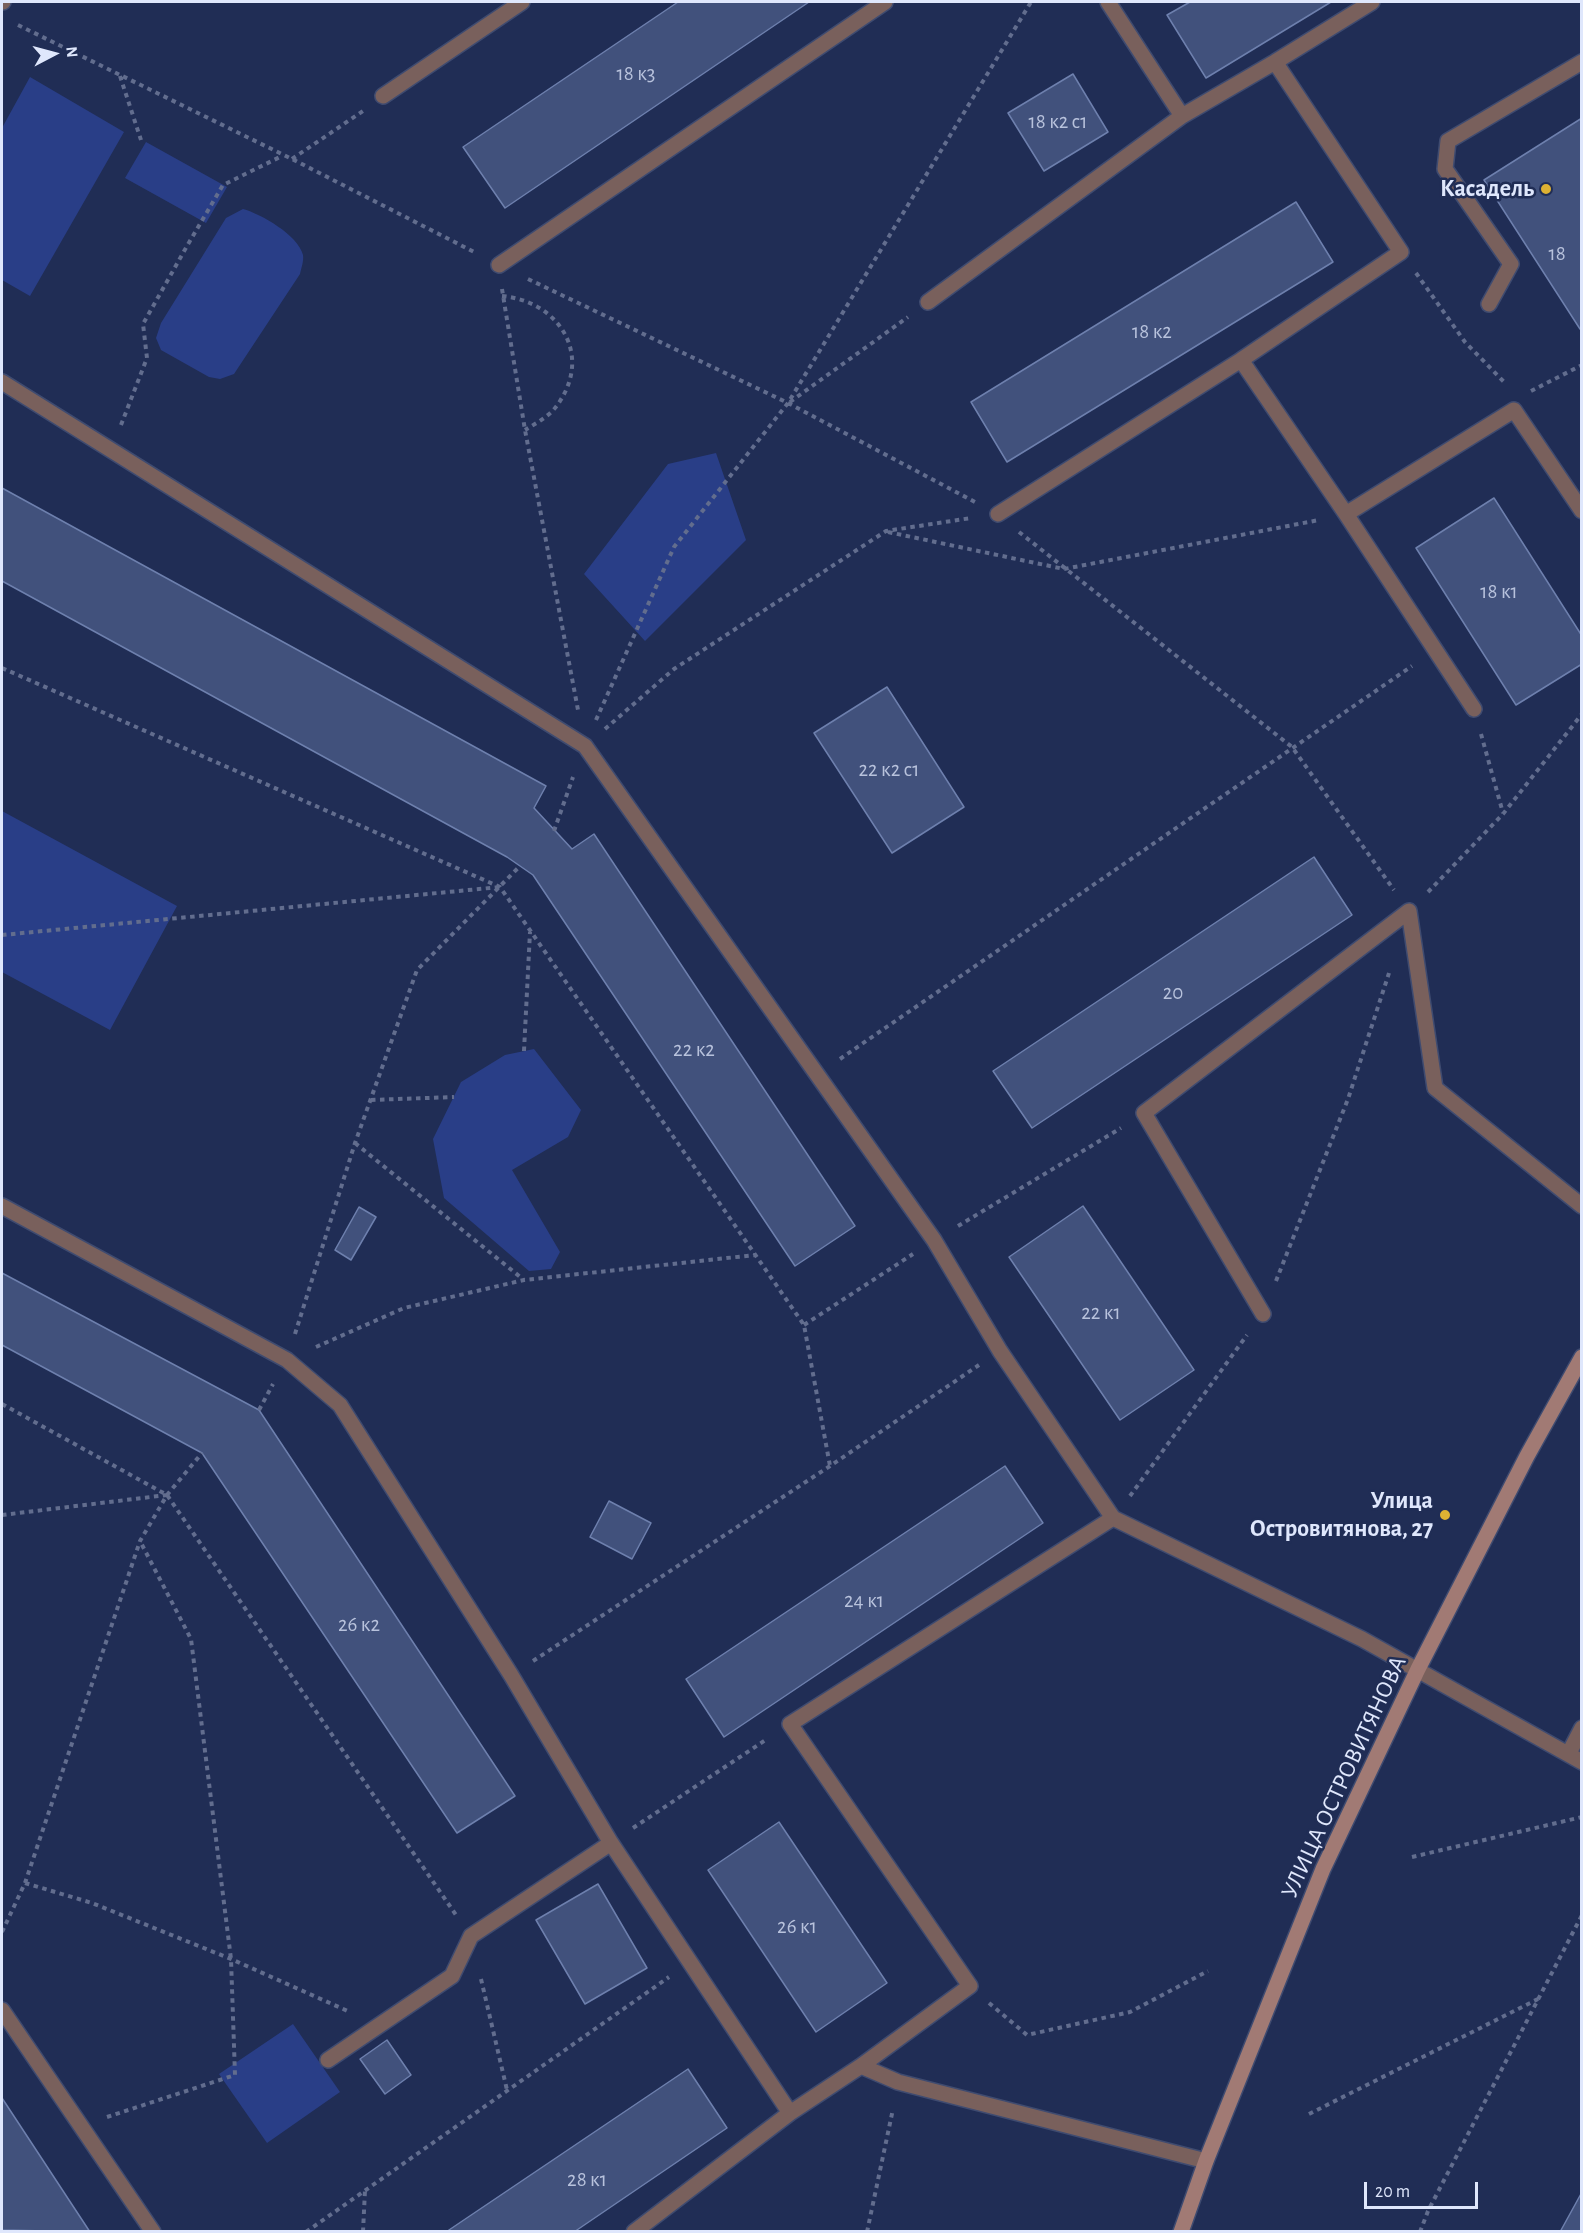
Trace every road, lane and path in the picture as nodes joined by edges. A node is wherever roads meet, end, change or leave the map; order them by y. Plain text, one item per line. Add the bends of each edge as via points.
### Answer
1 (522, 2) edge
2 (885, 2) edge
3 (1031, 2) edge
4 (1108, 2) edge
5 (1372, 2) edge
6 (12, 22) dead end
7 (1275, 62) junction
8 (1581, 62) edge
9 (120, 75) junction
10 (383, 96) joint
11 (1182, 116) junction
12 (141, 140) dead end
13 (282, 156) junction
14 (292, 159) junction
15 (1401, 252) junction
16 (499, 265) junction
17 (502, 296) junction
18 (928, 303) joint
19 (1489, 304) dead end
20 (1241, 360) junction
21 (1581, 365) edge
22 (2, 382) edge
23 (1511, 389) dead end
24 (1529, 392) dead end
25 (788, 403) junction
26 (525, 430) junction
27 (111, 450) junction
28 (1581, 511) edge
29 (998, 514) junction
30 (1346, 514) junction
31 (886, 531) junction
32 (1064, 569) junction
33 (1435, 650) junction
34 (2, 668) edge
35 (1474, 709) joint
36 (1581, 714) edge
37 (585, 746) junction
38 (1292, 747) junction
39 (1503, 814) junction
40 (554, 831) dead end
41 (520, 866) dead end
42 (500, 887) junction
43 (1410, 911) junction
44 (530, 930) junction
45 (2, 935) edge
46 (1391, 966) dead end
47 (524, 1051) dead end
48 (816, 1075) junction
49 (454, 1097) dead end
50 (371, 1100) junction
51 (1144, 1113) junction
52 (355, 1143) junction
53 (2, 1206) edge
54 (1581, 1206) edge
55 (934, 1240) junction
56 (755, 1254) junction
57 (524, 1280) junction
58 (1263, 1314) junction
59 (804, 1325) junction
60 (1000, 1351) junction
61 (1581, 1357) edge
62 (286, 1360) junction
63 (2, 1404) edge
64 (259, 1410) dead end
65 (202, 1453) dead end
66 (830, 1466) junction
67 (167, 1495) junction
68 (2, 1515) edge
69 (1113, 1518) junction
70 (140, 1541) junction
71 (1418, 1669) junction
72 (511, 1675) junction
73 (790, 1724) junction
74 (1581, 1728) edge
75 (1575, 1758) edge
76 (1581, 1816) edge
77 (611, 1843) junction
78 (1412, 1857) dead end
79 (25, 1883) junction
80 (1581, 1915) edge
81 (2, 1932) edge
82 (471, 1936) junction
83 (231, 1959) junction
84 (689, 1963) junction
85 (1208, 1971) dead end
86 (970, 1986) junction
87 (1538, 1999) junction
88 (2, 2010) edge
89 (379, 2026) junction
90 (328, 2060) dead end
91 (861, 2066) junction
92 (898, 2082) junction
93 (507, 2090) junction
94 (790, 2113) junction
95 (1309, 2114) dead end
96 (81, 2126) junction
97 (1206, 2162) junction
98 (365, 2190) junction
99 (153, 2232) edge
100 (306, 2232) edge
101 (363, 2232) edge
102 (634, 2232) edge
103 (867, 2232) edge
104 (1181, 2232) edge
105 (1420, 2232) edge

1 - 10 lane
2 - 16 lane
3 - 25 path
4 - 11 lane
5 - 7 lane
6 - 9 path
7 - 11 lane
7 - 15 lane
8 - 19 lane via 1448,141 1445,169 1511,264
9 - 12 path
9 - 13 path
10 - 14 path
11 - 18 lane
13 - 14 path
13 - 27 path via 223,185 187,246 143,324 147,358
14 - 16 path
15 - 20 lane
15 - 23 path via 1465,342
16 - 17 path
16 - 25 path
17 - 26 path
17 - 26 path via 536,303 549,313 561,326 572,359 567,390 559,403
18 - 25 path
20 - 29 lane
20 - 30 lane
21 - 24 path
22 - 27 lane
25 - 29 path
25 - 37 path via 674,547
26 - 37 path
27 - 37 lane
28 - 30 lane via 1514,410
29 - 31 path
29 - 32 path
30 - 32 path
30 - 33 lane
31 - 32 path
31 - 37 path via 674,669
32 - 38 path
33 - 35 lane
33 - 38 path
34 - 42 path
35 - 39 path
36 - 39 path
37 - 40 path
37 - 48 lane
38 - 43 path
38 - 48 path
39 - 43 path
41 - 42 path
42 - 44 path
42 - 45 path
42 - 50 path via 417,970
43 - 51 lane
43 - 54 lane via 1435,1088
44 - 47 path
44 - 56 path
46 - 58 path via 1348,1100
48 - 55 lane
49 - 50 path
50 - 52 path
51 - 55 path
51 - 58 lane
52 - 57 path
52 - 62 path
53 - 62 lane
55 - 59 path
55 - 60 lane
56 - 57 path
56 - 59 path
57 - 62 path via 404,1308
58 - 69 path
59 - 66 path
60 - 66 path
60 - 69 lane
61 - 71 main road, УЛИЦА ОСТРОВИТЯНОВА
62 - 64 path
62 - 72 lane via 340,1405
63 - 67 path
65 - 67 path
66 - 72 path
67 - 68 path
67 - 70 path
67 - 82 path
69 - 71 lane
69 - 73 lane
70 - 79 path
70 - 83 path via 191,1639
71 - 75 lane
71 - 97 main road, УЛИЦА ОСТРОВИТЯНОВА via 1323,1869
72 - 77 lane
73 - 77 path
73 - 86 lane
74 - 75 lane
76 - 78 path
77 - 82 lane
77 - 84 lane
79 - 81 path
79 - 83 path via 92,1903
80 - 87 path
82 - 89 lane via 452,1976
82 - 93 path
83 - 89 path
83 - 96 path via 235,2075
84 - 93 path
84 - 94 lane
85 - 86 path via 1130,2012 1027,2035
86 - 91 lane
87 - 95 path
87 - 105 path
88 - 96 lane
89 - 90 lane
91 - 92 lane
91 - 94 lane
92 - 97 lane
92 - 103 path
93 - 98 path
94 - 102 lane
96 - 99 lane
97 - 104 main road, УЛИЦА ОСТРОВИТЯНОВА
98 - 100 path
98 - 101 path

